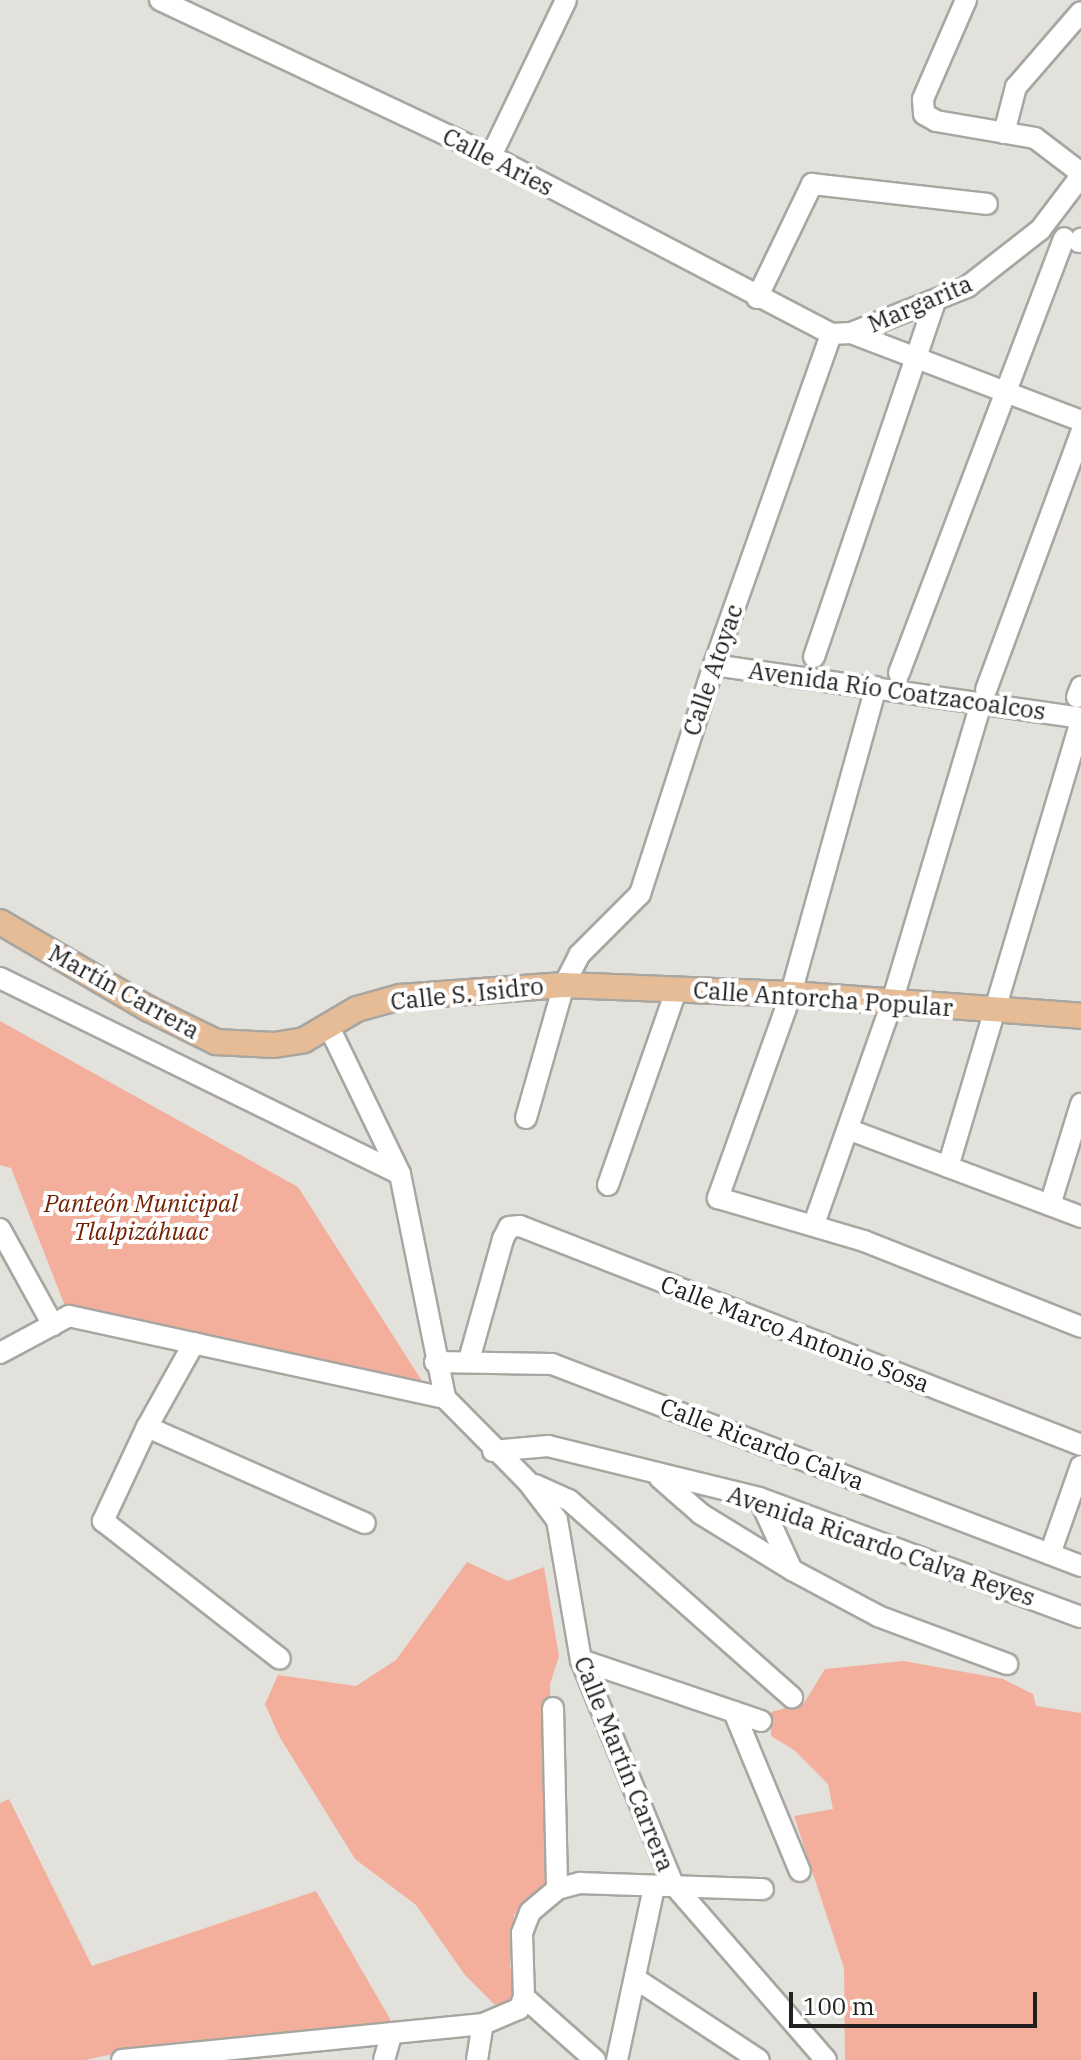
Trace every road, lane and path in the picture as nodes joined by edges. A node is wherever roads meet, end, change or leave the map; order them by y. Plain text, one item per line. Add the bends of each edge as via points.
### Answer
1 (160, 0) edge
2 (566, 0) edge
3 (966, 0) edge
4 (1081, 12) edge
5 (1004, 133) junction
6 (491, 156) junction
7 (1081, 175) edge
8 (987, 204) dead end
9 (1040, 230) junction
10 (1076, 241) edge
11 (757, 298) junction
12 (935, 302) junction
13 (841, 334) junction
14 (917, 359) junction
15 (1002, 394) junction
16 (1081, 421) edge
17 (1081, 433) edge
18 (814, 657) dead end
19 (714, 665) junction
20 (899, 673) dead end
21 (876, 687) junction
22 (984, 697) junction
23 (1080, 706) edge
24 (0, 922) edge
25 (0, 978) edge
26 (564, 985) junction
27 (677, 988) junction
28 (791, 994) junction
29 (892, 1002) junction
30 (997, 1013) junction
31 (1081, 1016) edge
32 (330, 1029) junction
33 (1081, 1104) edge
34 (526, 1118) dead end
35 (850, 1130) junction
36 (948, 1167) junction
37 (400, 1174) junction
38 (608, 1185) dead end
39 (1050, 1205) junction
40 (1081, 1217) edge
41 (814, 1224) junction
42 (0, 1229) edge
43 (53, 1325) junction
44 (1081, 1327) edge
45 (194, 1343) junction
46 (0, 1353) edge
47 (469, 1360) junction
48 (435, 1362) junction
49 (445, 1398) junction
50 (147, 1427) junction
51 (1081, 1445) edge
52 (493, 1451) junction
53 (1081, 1466) edge
54 (657, 1475) junction
55 (528, 1482) junction
56 (759, 1498) junction
57 (365, 1523) dead end
58 (1050, 1554) junction
59 (1081, 1566) edge
60 (792, 1570) junction
61 (1081, 1617) edge
62 (280, 1659) dead end
63 (581, 1660) junction
64 (1007, 1664) dead end
65 (792, 1697) dead end
66 (553, 1708) dead end
67 (734, 1712) junction
68 (761, 1721) dead end
69 (800, 1871) dead end
70 (663, 1886) junction
71 (557, 1889) junction
72 (763, 1889) dead end
73 (636, 1979) junction
74 (524, 1997) junction
75 (483, 2024) junction
76 (391, 2036) junction
77 (292, 2051) edge
78 (122, 2060) edge
79 (384, 2060) edge
80 (477, 2060) edge
81 (595, 2060) edge
82 (617, 2060) edge
83 (759, 2060) edge
84 (826, 2060) edge

1 - 6 street, Calle Aries
2 - 6 street
3 - 5 street via 923,99 924,114 936,121
4 - 5 street via 1016,87
5 - 7 street via 1049,144
6 - 11 street, Calle Aries
7 - 9 street, Margarita
8 - 11 street via 812,184
9 - 10 street
9 - 12 street, Margarita via 967,287
10 - 15 street
11 - 13 street, Calle Aries
12 - 13 street, Margarita
12 - 14 street
13 - 14 street, Calle Aries
13 - 19 street, Calle Atoyac
14 - 15 street, Calle Aries
14 - 18 street
15 - 16 street, Calle Aries
15 - 20 street
17 - 22 street
19 - 21 street, Avenida Río Coatzacoalcos
19 - 26 street, Calle Atoyac via 640,894 579,955
21 - 22 street, Avenida Río Coatzacoalcos
21 - 28 street
22 - 23 street, Avenida Río Coatzacoalcos
22 - 29 street
23 - 30 street
24 - 32 main road, Martín Carrera via 216,1042 274,1045
25 - 37 street
26 - 27 main road, Calle Antorcha Popular
26 - 32 main road, Calle S. Isidro via 400,997 357,1009
26 - 34 street, Calle Atoyac
27 - 28 main road, Calle Antorcha Popular
27 - 38 street
28 - 29 main road, Calle Antorcha Popular
28 - 41 street via 718,1198
29 - 30 main road, Calle Antorcha Popular
29 - 35 street
30 - 31 main road, Calle Antorcha Popular
30 - 36 street
32 - 37 street
33 - 39 street
35 - 36 street
35 - 41 street
36 - 39 street
37 - 48 street
39 - 40 street
41 - 44 street
42 - 43 street
43 - 45 street via 69,1316
43 - 46 street
45 - 49 street
45 - 50 street
47 - 48 street, Calle Ricardo Calva
47 - 51 street, Calle Marco Antonio Sosa via 509,1227 520,1226
47 - 58 street, Calle Ricardo Calva via 552,1364
48 - 49 street, Calle Martín Carrera
49 - 52 street, Calle Martín Carrera
50 - 57 street
50 - 62 street via 103,1521
52 - 54 street, Avenida Ricardo Calva Reyes via 548,1446
52 - 55 street, Calle Martín Carrera
53 - 58 street
54 - 56 street, Avenida Ricardo Calva Reyes
54 - 60 street via 701,1514
55 - 63 street, Calle Martín Carrera via 557,1520
55 - 65 street via 569,1500
56 - 60 street
56 - 61 street, Avenida Ricardo Calva Reyes
58 - 59 street, Calle Ricardo Calva
60 - 64 street via 878,1616
63 - 67 street
63 - 70 street, Calle Martín Carrera
66 - 71 street
67 - 68 street
67 - 69 street
70 - 71 street via 580,1883
70 - 72 street
70 - 73 street
70 - 84 street, Calle Martín Carrera
71 - 74 street via 530,1912 522,1933
73 - 82 street
73 - 83 street
74 - 75 street via 509,2017
74 - 81 street
75 - 76 street
75 - 80 street
76 - 77 street
76 - 79 street
77 - 78 street

